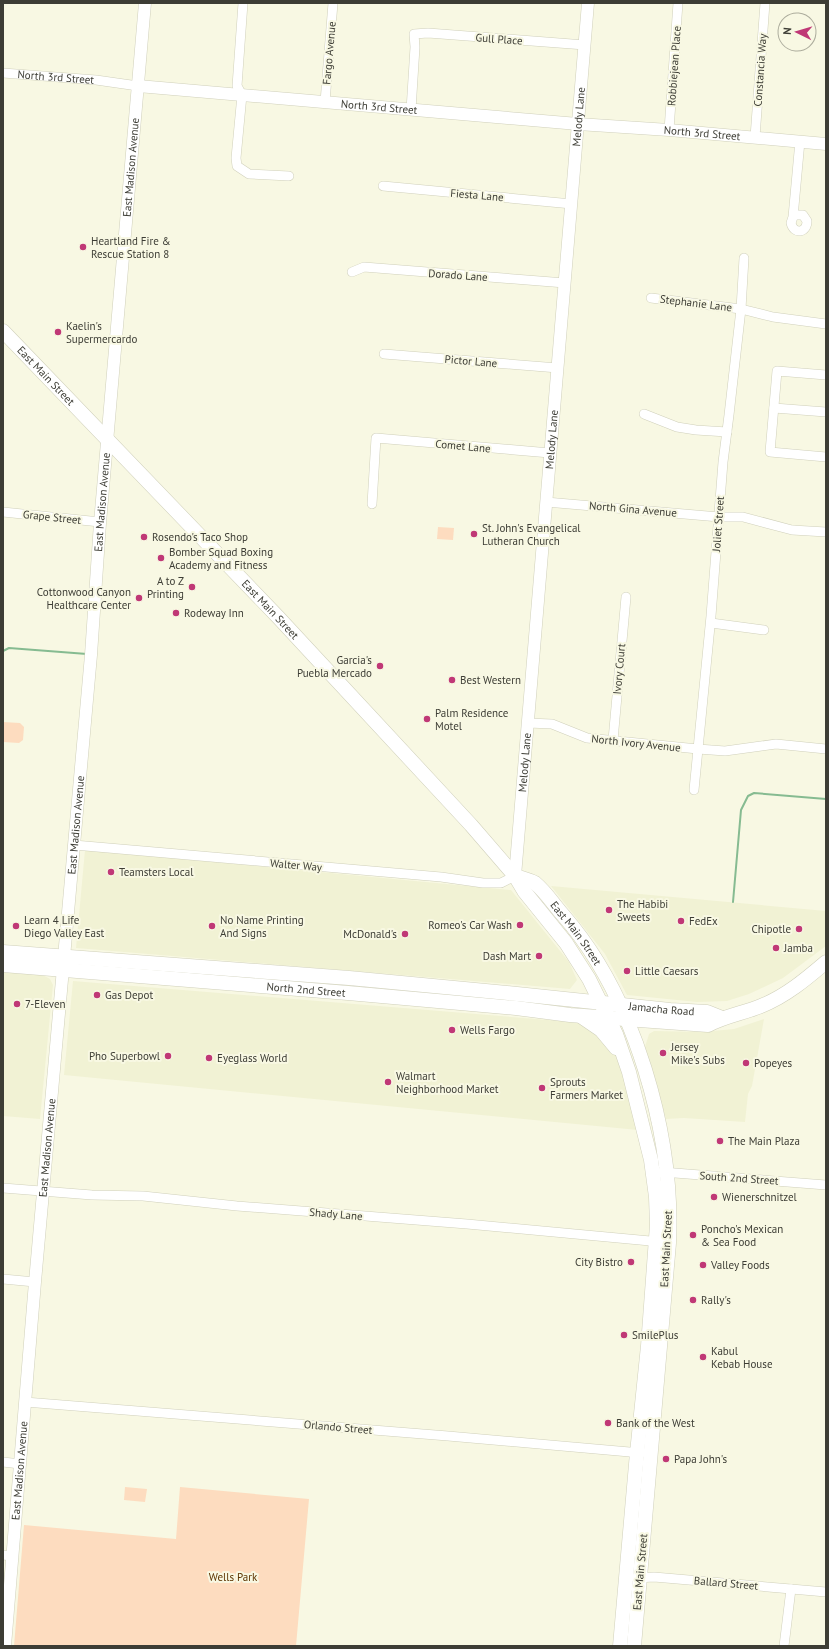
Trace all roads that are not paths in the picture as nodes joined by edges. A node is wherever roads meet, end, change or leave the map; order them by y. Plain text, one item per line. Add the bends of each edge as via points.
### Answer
1 (145, 3) edge
2 (244, 3) edge
3 (333, 3) edge
4 (588, 3) edge
5 (678, 3) edge
6 (765, 3) edge
7 (584, 45) junction
8 (3, 73) edge
9 (138, 86) junction
10 (242, 95) junction
11 (325, 102) junction
12 (410, 110) junction
13 (578, 124) junction
14 (669, 130) junction
15 (755, 137) junction
16 (800, 141) junction
17 (826, 144) edge
18 (289, 176) dead end
19 (383, 186) dead end
20 (572, 204) junction
21 (793, 217) dead end
22 (744, 258) dead end
23 (352, 272) dead end
24 (565, 283) junction
25 (651, 298) dead end
26 (741, 309) junction
27 (826, 324) edge
28 (3, 331) edge
29 (384, 354) dead end
30 (558, 368) junction
31 (826, 375) edge
32 (774, 408) junction
33 (826, 412) edge
34 (644, 414) dead end
35 (727, 432) junction
36 (107, 440) junction
37 (550, 453) junction
38 (826, 457) edge
39 (546, 502) junction
40 (372, 504) dead end
41 (3, 512) edge
42 (719, 517) junction
43 (100, 522) junction
44 (826, 532) edge
45 (626, 597) dead end
46 (711, 623) junction
47 (764, 630) dead end
48 (528, 723) junction
49 (613, 740) junction
50 (698, 749) junction
51 (826, 749) edge
52 (694, 790) dead end
53 (74, 845) junction
54 (515, 876) junction
55 (3, 952) edge
56 (65, 956) junction
57 (826, 962) edge
58 (3, 965) edge
59 (213, 967) junction
60 (63, 970) junction
61 (586, 974) junction
62 (327, 977) junction
63 (187, 980) junction
64 (395, 984) junction
65 (423, 986) junction
66 (312, 990) junction
67 (368, 995) junction
68 (396, 998) junction
69 (570, 1000) junction
70 (600, 1002) junction
71 (620, 1004) junction
72 (578, 1015) junction
73 (608, 1018) junction
74 (626, 1018) junction
75 (722, 1018) junction
76 (654, 1021) junction
77 (636, 1044) junction
78 (625, 1062) junction
79 (659, 1172) junction
80 (826, 1185) edge
81 (3, 1188) edge
82 (44, 1191) junction
83 (662, 1242) junction
84 (3, 1279) edge
85 (35, 1282) junction
86 (25, 1402) junction
87 (643, 1453) junction
88 (3, 1462) edge
89 (20, 1464) junction
90 (7, 1555) edge
91 (633, 1578) junction
92 (791, 1589) junction
93 (826, 1592) edge
94 (5, 1620) edge
95 (5, 1646) edge
96 (620, 1646) edge
97 (634, 1646) edge
98 (784, 1646) edge

1 - 9 street, East Madison Avenue
2 - 10 street via 237,86
3 - 11 street, Fargo Avenue
4 - 7 street, Melody Lane
5 - 14 street, Robbiejean Place
6 - 15 street, Constancia Way
7 - 12 street, Gull Place via 414,34
7 - 13 street, Melody Lane
8 - 9 street, North 3rd Street
9 - 10 street, North 3rd Street
9 - 36 street, East Madison Avenue
10 - 11 street, North 3rd Street
10 - 18 street via 236,168 249,174
11 - 12 street, North 3rd Street
12 - 13 street, North 3rd Street
13 - 14 street, North 3rd Street
13 - 20 street, Melody Lane
14 - 15 street, North 3rd Street
15 - 16 street, North 3rd Street
16 - 17 street, North 3rd Street
16 - 21 street
19 - 20 street, Fiesta Lane
20 - 24 street, Melody Lane
22 - 26 street, Joliet Street
23 - 24 street, Dorado Lane via 364,267
24 - 30 street, Melody Lane
25 - 26 street, Stephanie Lane
26 - 27 street, Stephanie Lane via 773,317
26 - 35 street, Joliet Street
28 - 36 main road, East Main Street
29 - 30 street, Pictor Lane
30 - 37 street, Melody Lane
31 - 32 street via 777,371
32 - 33 street
32 - 38 street via 770,452
34 - 35 street via 677,427
35 - 42 street, Joliet Street
36 - 43 street, East Madison Avenue
36 - 54 main road, East Main Street via 323,666
37 - 39 street, Melody Lane
37 - 40 street, Comet Lane via 376,438
39 - 42 street, North Gina Avenue
39 - 48 street, Melody Lane
41 - 43 street, Grape Street
42 - 44 street, North Gina Avenue via 743,517 792,530
42 - 46 street, Joliet Street
43 - 53 street, East Madison Avenue via 92,655
45 - 49 street, Ivory Court
46 - 47 street
46 - 50 street, Joliet Street
48 - 49 street, North Ivory Avenue via 552,724 587,738
48 - 54 street, Melody Lane
49 - 50 street, North Ivory Avenue
50 - 51 street, North Ivory Avenue via 725,751 776,744
50 - 52 street, Joliet Street
53 - 54 street, Walter Way via 483,883 501,883
53 - 56 street, East Madison Avenue
54 - 61 main road, East Main Street
54 - 71 main road, East Main Street via 535,883 579,933 604,972
55 - 56 main road, North 2nd Street
56 - 59 main road, North 2nd Street
56 - 60 street, East Madison Avenue
57 - 75 main road, Jamacha Road via 792,990 762,1006
58 - 60 main road, North 2nd Street
59 - 62 main road, North 2nd Street
59 - 63 main road via 201,970
60 - 63 main road, North 2nd Street
60 - 82 street, East Madison Avenue
61 - 69 main road via 584,988 578,997
61 - 70 main road, East Main Street
62 - 64 main road, North 2nd Street
62 - 66 main road via 322,985
63 - 66 main road, North 2nd Street
64 - 65 main road, North 2nd Street
64 - 67 main road via 385,992
65 - 68 main road
65 - 69 main road, North 2nd Street
66 - 67 main road, North 2nd Street
67 - 68 main road, North 2nd Street
68 - 72 main road, North 2nd Street
69 - 70 main road, North 2nd Street
70 - 71 main road, Jamacha Road
70 - 73 main road, East Main Street
71 - 74 main road, East Main Street
71 - 75 main road, Jamacha Road via 707,1012
72 - 73 main road, North 2nd Street
72 - 78 main road via 601,1030
73 - 74 main road, Jamacha Road
73 - 78 main road, East Main Street
74 - 76 main road, Jamacha Road
74 - 77 main road, East Main Street
75 - 76 main road, Jamacha Road via 708,1025
76 - 77 main road via 641,1034
77 - 79 main road, East Main Street via 656,1112
78 - 79 main road, East Main Street
79 - 80 street, South 2nd Street
79 - 83 main road, East Main Street via 669,1219
81 - 82 street, Shady Lane
82 - 83 street, Shady Lane via 143,1196
82 - 85 street, East Madison Avenue
83 - 87 main road, East Main Street
84 - 85 street
85 - 86 street, East Madison Avenue
86 - 87 street, Orlando Street
86 - 89 street, East Madison Avenue
87 - 91 main road, East Main Street
88 - 89 street
89 - 90 street, East Madison Avenue
90 - 94 street, East Madison Avenue
91 - 92 street, Ballard Street via 654,1577
91 - 96 main road, East Main Street
91 - 97 main road, East Main Street
92 - 93 street, Ballard Street
92 - 98 street
94 - 95 street, East Madison Avenue

